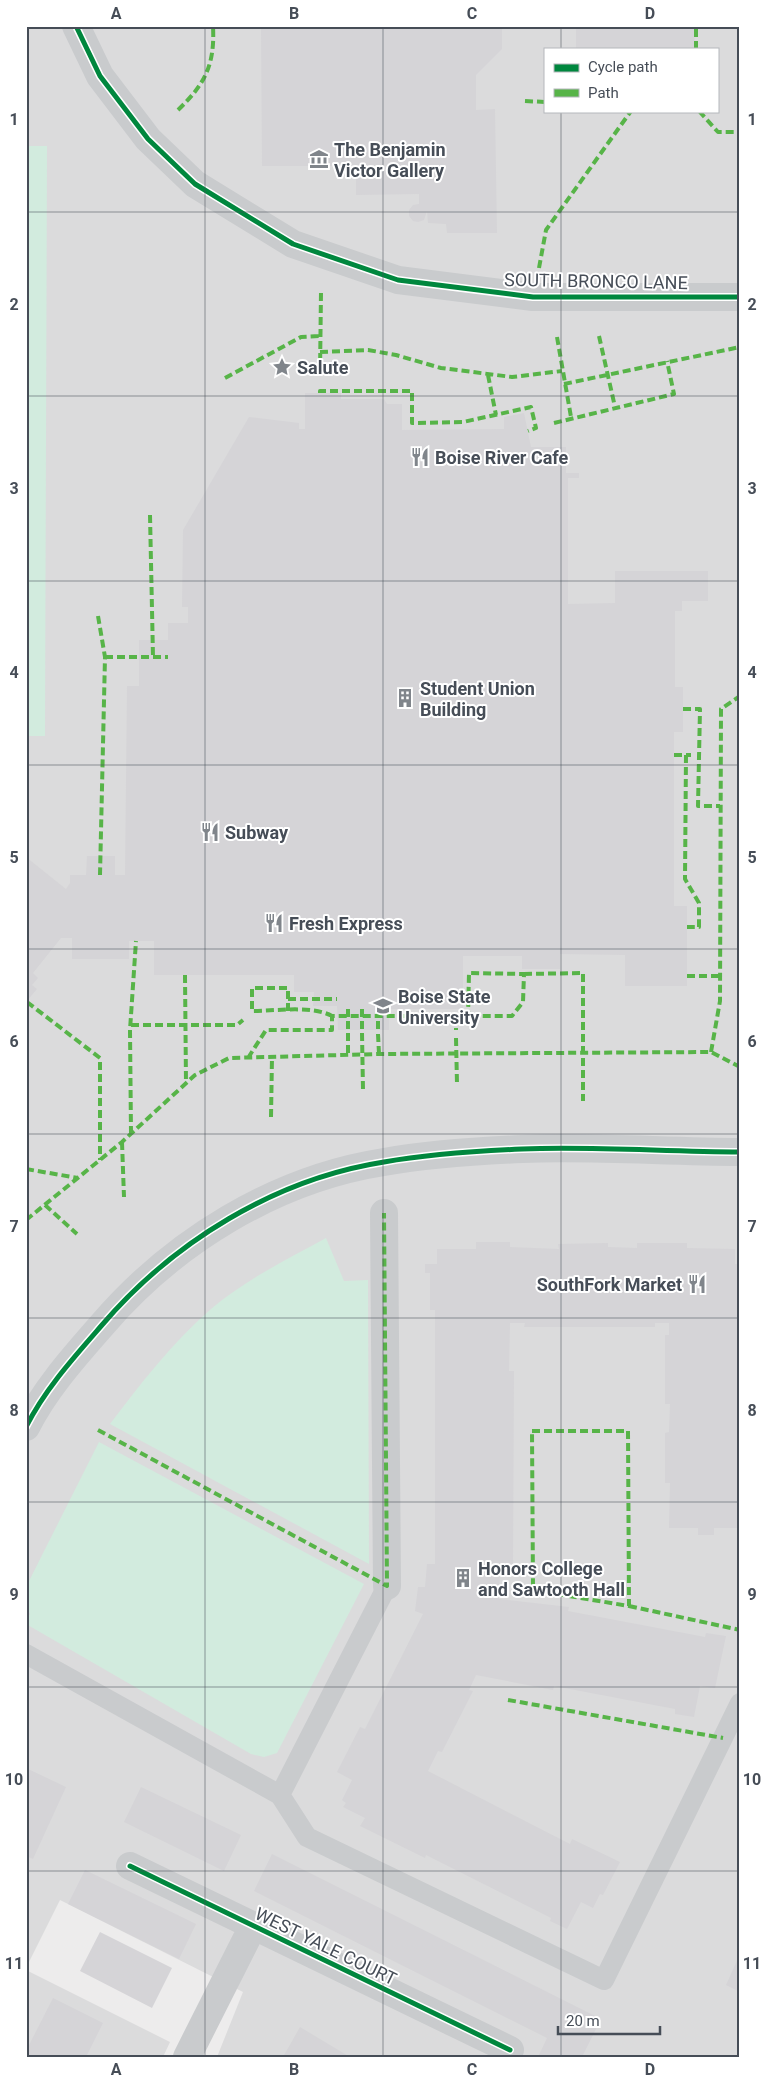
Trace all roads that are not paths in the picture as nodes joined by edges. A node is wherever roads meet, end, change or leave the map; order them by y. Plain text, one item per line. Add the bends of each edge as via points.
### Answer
1 (76, 26) edge
2 (740, 297) edge
3 (740, 1152) edge
4 (384, 1213) dead end
5 (27, 1424) edge
6 (387, 1586) joint
7 (26, 1654) edge
8 (740, 1703) edge
9 (280, 1795) junction
10 (130, 1866) dead end
11 (253, 1926) junction
12 (510, 2050) dead end
13 (187, 2057) edge

1 - 2 street, SOUTH BRONCO LANE via 100,76 148,139 195,184 293,244 398,280 533,297
3 - 5 street via 524,1149 473,1152 382,1162 329,1175 277,1194 247,1208 181,1251 125,1298 70,1362
4 - 6 street
6 - 9 lane
7 - 9 lane
8 - 9 lane via 604,1980 307,1838
10 - 11 street, WEST YALE COURT
11 - 12 street, WEST YALE COURT
11 - 13 street, WEST YALE COURT

